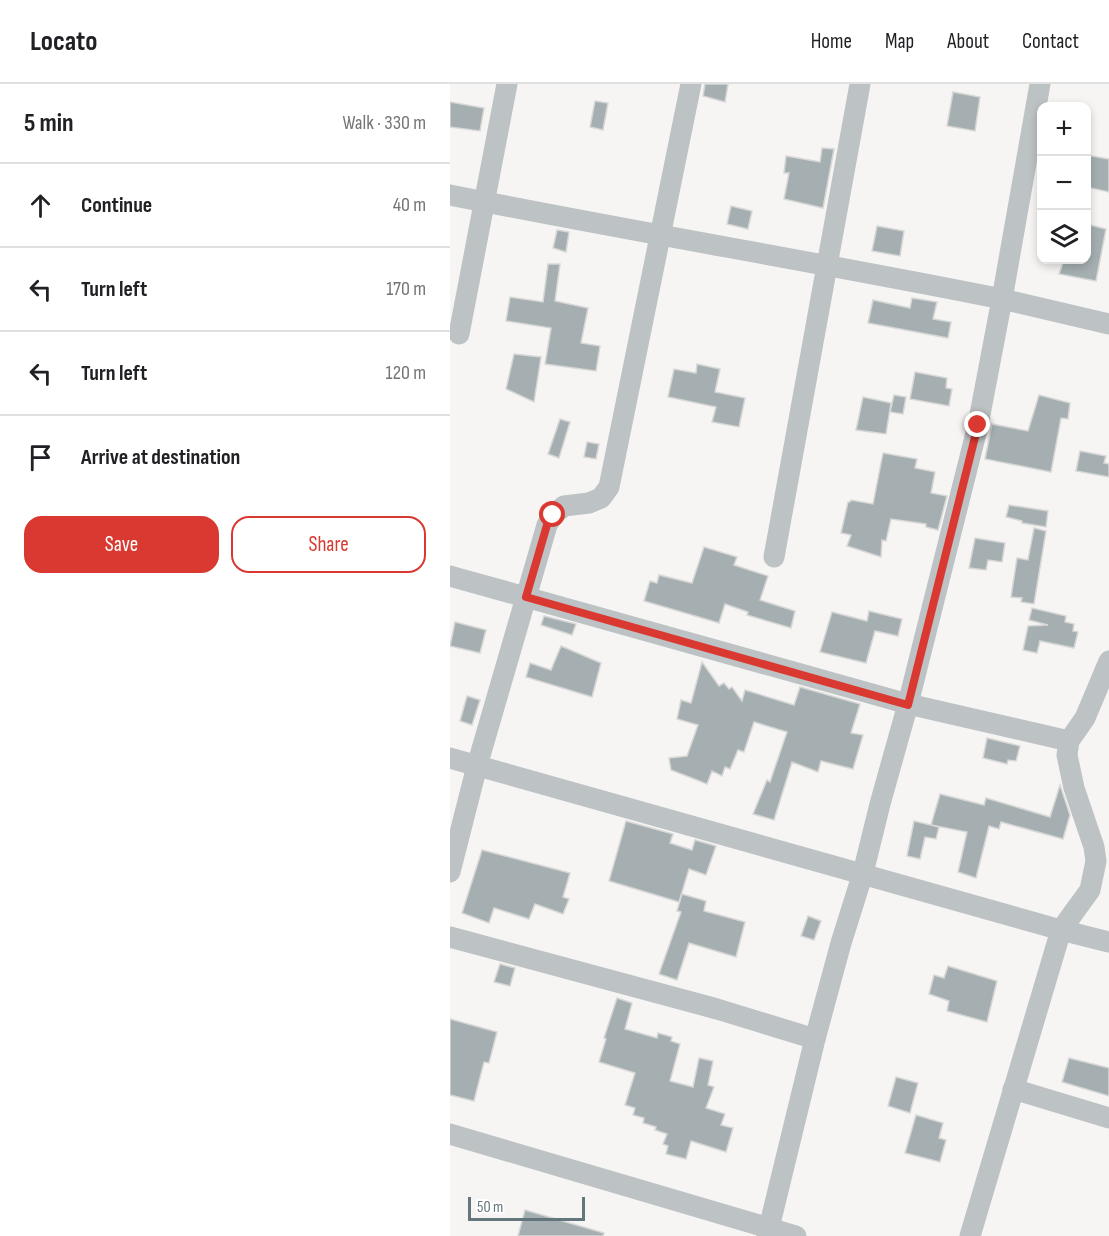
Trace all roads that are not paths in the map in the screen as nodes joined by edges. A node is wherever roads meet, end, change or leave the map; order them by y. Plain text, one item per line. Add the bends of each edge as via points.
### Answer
1 (507, 84) edge
2 (691, 84) edge
3 (860, 84) edge
4 (1040, 84) edge
5 (450, 195) edge
6 (484, 202) junction
7 (661, 236) junction
8 (827, 264) junction
9 (1002, 299) junction
10 (1109, 324) edge
11 (459, 334) dead end
12 (774, 556) dead end
13 (450, 576) edge
14 (526, 597) junction
15 (1109, 661) edge
16 (908, 705) junction
17 (1069, 741) junction
18 (450, 758) edge
19 (477, 766) junction
20 (450, 872) edge
21 (863, 873) junction
22 (1061, 930) junction
23 (450, 937) edge
24 (1109, 942) edge
25 (815, 1039) junction
26 (1012, 1089) junction
27 (1109, 1118) edge
28 (450, 1134) edge
29 (768, 1233) edge
30 (796, 1236) edge
31 (970, 1236) edge

1 - 6 street
2 - 7 street
3 - 8 street
4 - 9 street
5 - 6 street
6 - 7 street
6 - 11 street
7 - 8 street
7 - 14 street via 609,487 601,498 564,506 553,515
8 - 9 street
8 - 12 street
9 - 10 street
9 - 16 street via 978,425
13 - 14 street
14 - 16 street
14 - 19 street
15 - 17 street via 1085,718
16 - 17 street
16 - 21 street
17 - 22 street via 1074,788 1096,861 1090,890
18 - 19 street
19 - 20 street
19 - 21 street
21 - 22 street
21 - 25 street
22 - 24 street
22 - 26 street
23 - 25 street
25 - 29 street
26 - 27 street
26 - 31 street
28 - 29 street
29 - 30 street

